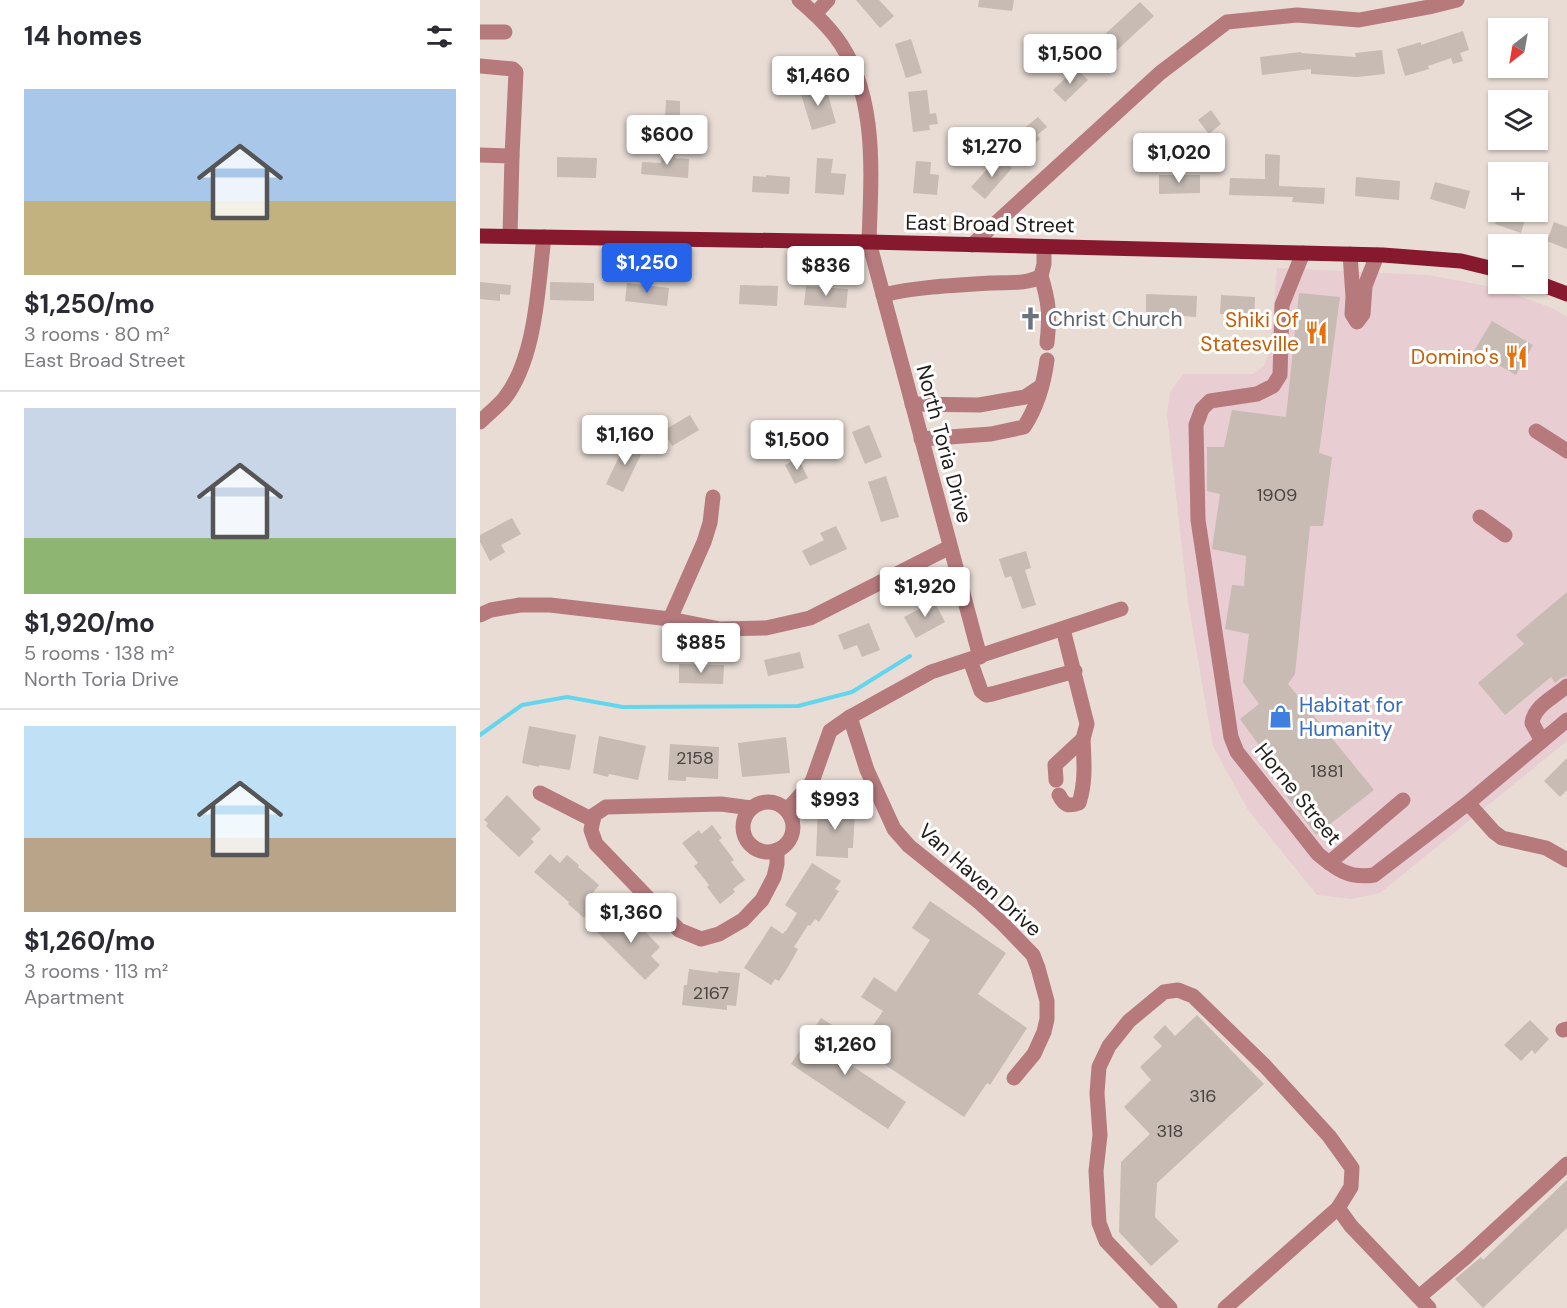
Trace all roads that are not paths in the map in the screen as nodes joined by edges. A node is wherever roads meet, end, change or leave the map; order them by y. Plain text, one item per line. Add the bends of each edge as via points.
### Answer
1 (800, 0) edge
2 (828, 0) edge
3 (1457, 0) edge
4 (815, 14) junction
5 (480, 32) edge
6 (505, 32) dead end
7 (480, 66) edge
8 (480, 155) edge
9 (512, 156) junction
10 (480, 236) edge
11 (510, 236) junction
12 (544, 237) junction
13 (869, 242) junction
14 (972, 245) junction
15 (1044, 247) junction
16 (1304, 253) junction
17 (1350, 254) junction
18 (1377, 255) junction
19 (1488, 268) edge
20 (1041, 276) junction
21 (1548, 287) edge
22 (1567, 294) edge
23 (883, 295) junction
24 (1047, 343) dead end
25 (1047, 360) dead end
26 (1040, 387) junction
27 (912, 404) junction
28 (480, 422) edge
29 (1536, 431) dead end
30 (921, 439) junction
31 (1567, 451) edge
32 (713, 496) dead end
33 (1480, 517) dead end
34 (1505, 535) dead end
35 (950, 547) junction
36 (1121, 609) dead end
37 (480, 615) edge
38 (670, 619) junction
39 (1063, 629) junction
40 (975, 658) junction
41 (1075, 671) junction
42 (1567, 686) edge
43 (850, 717) junction
44 (1567, 720) edge
45 (1083, 739) junction
46 (1542, 741) junction
47 (540, 793) dead end
48 (1403, 800) dead end
49 (1468, 802) junction
50 (751, 808) junction
51 (787, 810) junction
52 (593, 820) junction
53 (777, 850) junction
54 (1567, 860) edge
55 (1329, 863) junction
56 (1014, 1078) dead end
57 (1567, 1164) edge
58 (1338, 1208) junction
59 (1424, 1303) edge
60 (1170, 1308) edge
61 (1226, 1308) edge

1 - 4 street, North Toria Drive
2 - 4 street
3 - 14 street via 1359,20 1297,15 1227,22 1160,74
4 - 13 street, North Toria Drive via 836,37 852,64 864,99 870,136
5 - 6 street
7 - 9 street via 516,72
8 - 9 street
9 - 11 street
10 - 11 main road, East Broad Street
11 - 12 main road, East Broad Street
12 - 13 main road, East Broad Street
12 - 28 street via 532,332 522,368 504,399
13 - 14 main road, East Broad Street
13 - 23 street, North Toria Drive
14 - 15 main road, East Broad Street
15 - 16 main road, East Broad Street
15 - 20 street
16 - 17 main road, East Broad Street
16 - 55 street, Horne Street via 1282,305 1280,375 1274,386 1257,394 1210,401 1202,409 1196,425 1198,520 1231,737 1237,752
17 - 18 main road, East Broad Street
17 - 18 street via 1352,314 1357,322 1363,314 1365,286
18 - 19 main road, East Broad Street via 1461,261
20 - 23 street via 1026,282
20 - 24 street via 1050,318
21 - 22 main road
23 - 27 street, North Toria Drive
25 - 26 street
26 - 27 street via 1025,397 979,405
26 - 30 street via 1024,427 991,434
27 - 30 street, North Toria Drive
29 - 31 street
30 - 35 street, North Toria Drive
32 - 38 street via 704,542
33 - 34 street
35 - 38 street via 810,618 766,628 720,629
35 - 40 street, North Toria Drive
36 - 39 street
37 - 38 street via 520,604
39 - 40 street
39 - 41 street
40 - 41 street, North Toria Drive via 981,691 986,695
40 - 43 street via 931,672
41 - 45 street via 1087,724
42 - 46 street via 1533,716 1532,723
43 - 51 street via 830,731 812,782
43 - 56 street, Van Haven Drive via 867,770 894,829 1003,924 1032,955 1038,968 1047,1001 1044,1032 1034,1054
44 - 46 street, Horne Street
45 - 45 street via 1055,765 1066,805 1079,803 1083,791
46 - 49 street, Horne Street
47 - 52 street
48 - 55 street
49 - 54 street via 1502,838 1546,848
49 - 55 street, Horne Street via 1374,875 1349,875
50 - 51 street via 769,801
50 - 52 street via 721,804 606,807
50 - 53 street via 745,816 745,836 758,849
51 - 53 street via 794,828 785,845
52 - 53 street via 591,830 596,844 679,930 701,939 743,920 762,900 774,877
57 - 59 street via 1466,1257
58 - 59 street
58 - 60 street via 1351,1187 1352,1168 1329,1136 1193,996 1178,990 1164,992 1129,1021 1109,1046 1099,1067 1096,1171 1099,1223 1106,1242
58 - 61 street

